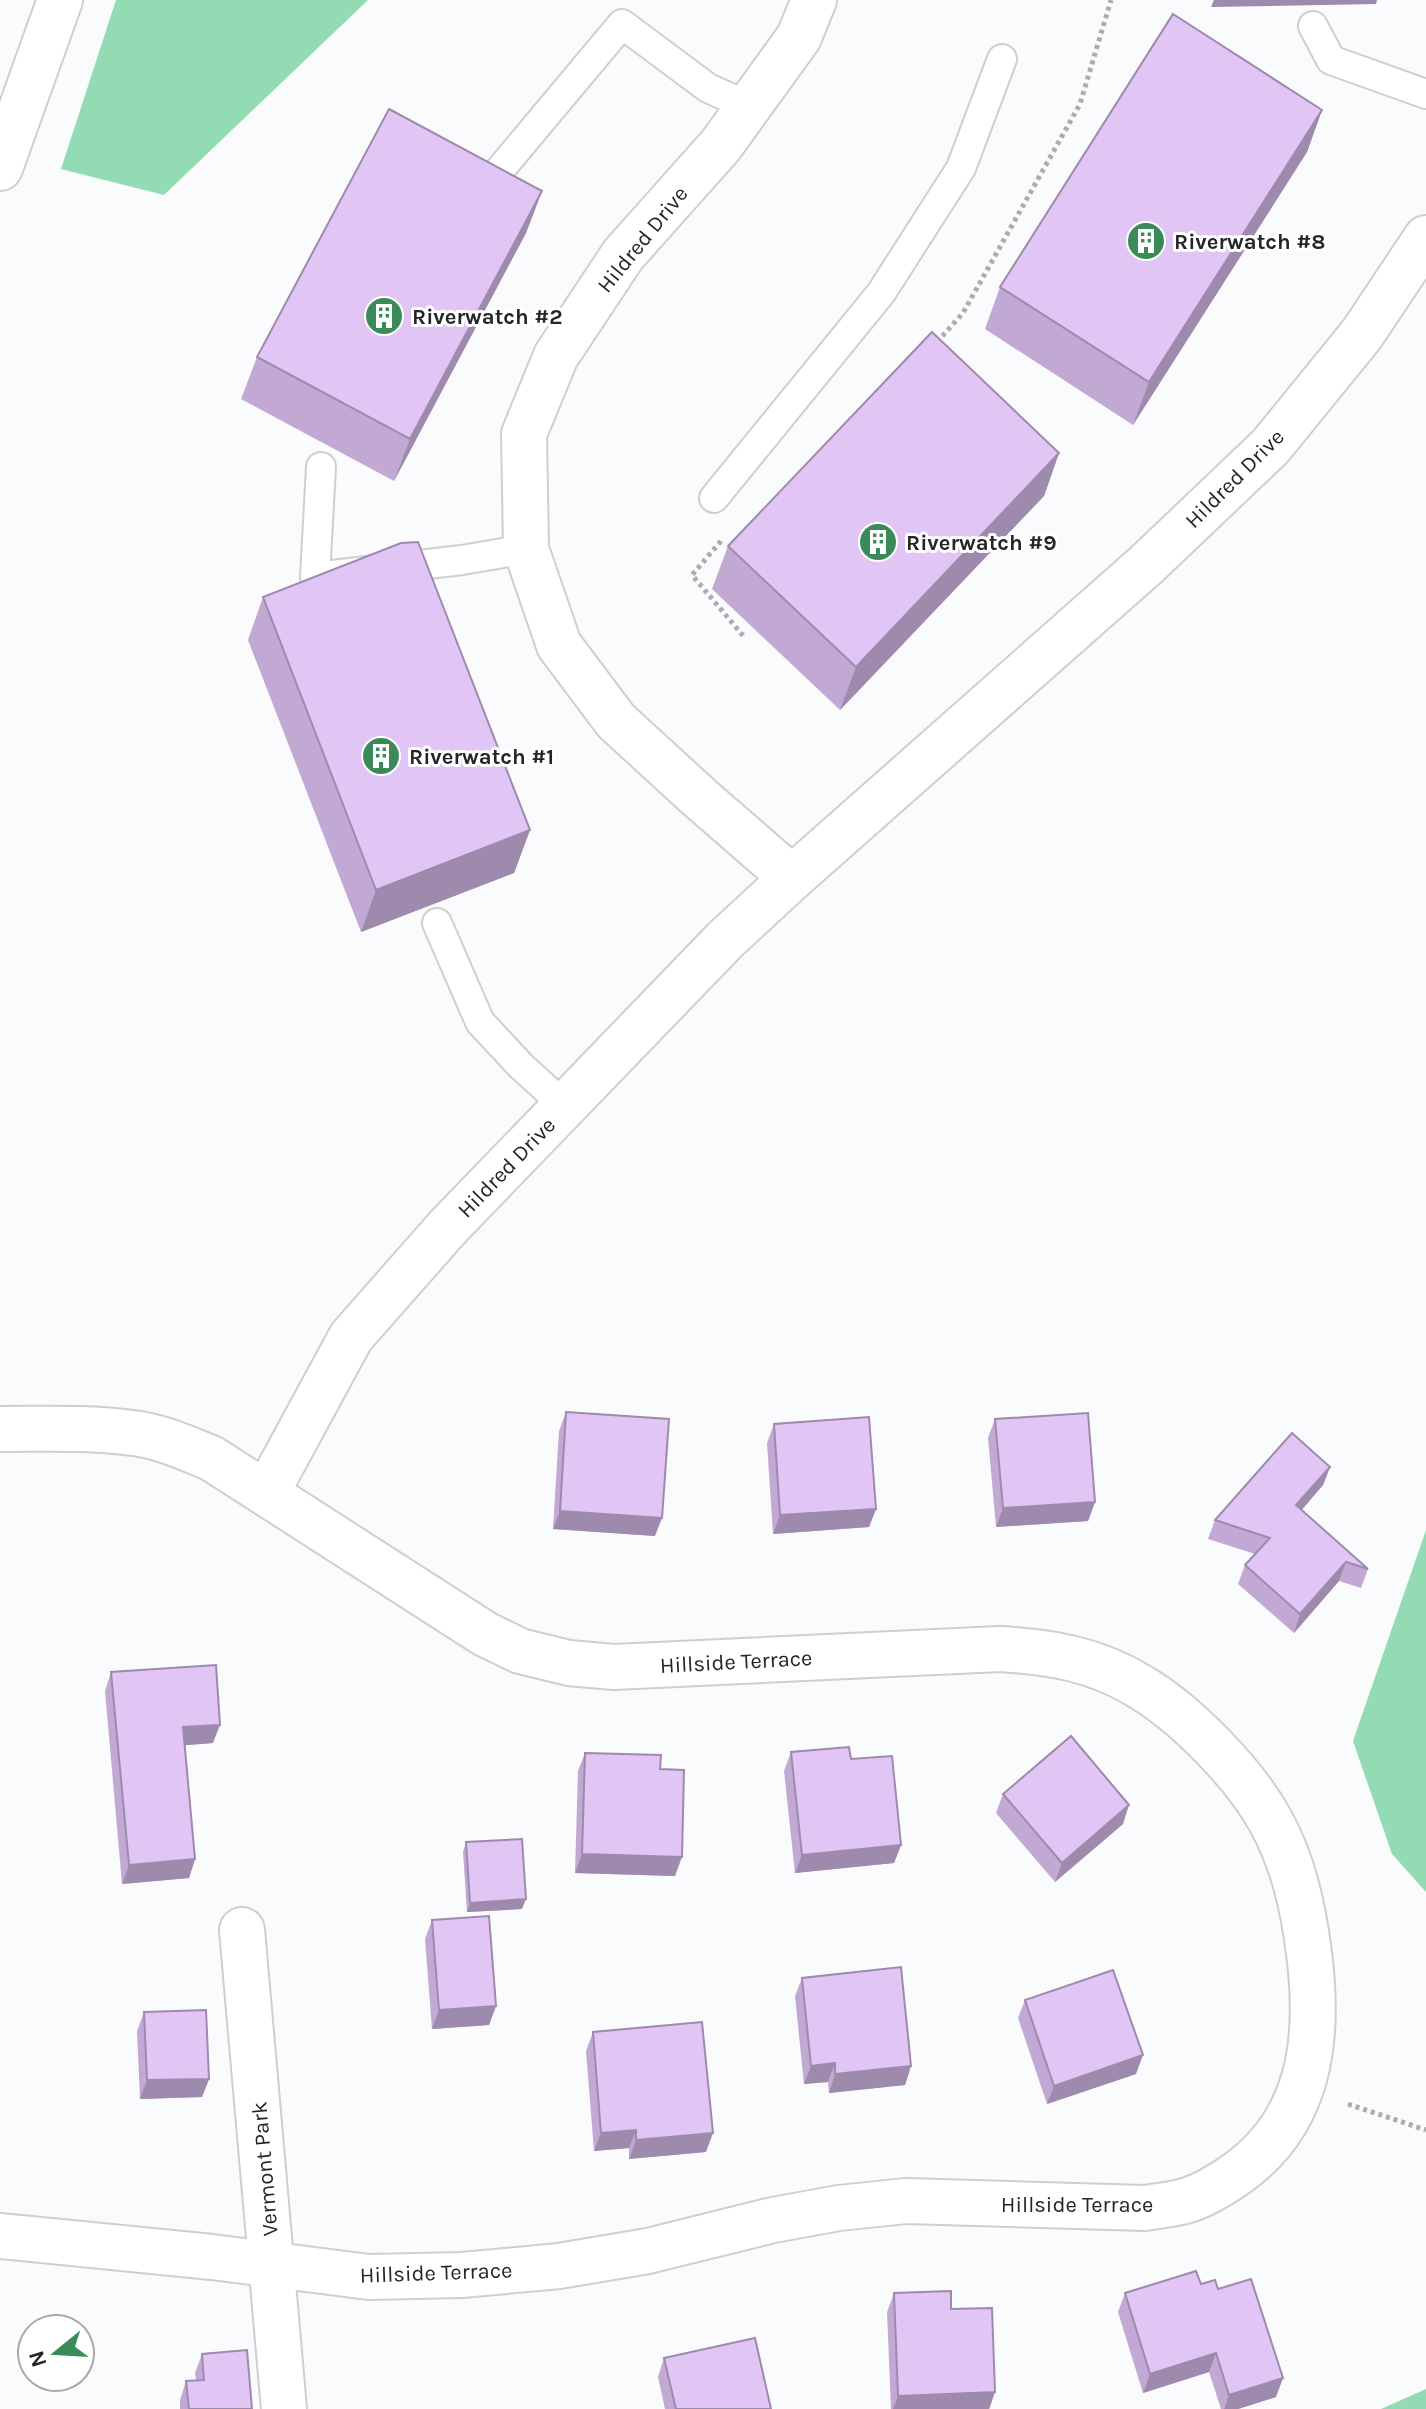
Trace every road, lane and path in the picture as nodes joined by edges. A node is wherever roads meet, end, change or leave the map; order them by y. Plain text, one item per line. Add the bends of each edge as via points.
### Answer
1 (60, 0) edge
2 (814, 0) edge
3 (1111, 0) edge
4 (1313, 26) dead end
5 (1002, 59) dead end
6 (1426, 94) edge
7 (748, 106) junction
8 (0, 168) edge
9 (489, 183) edge
10 (1426, 238) edge
11 (931, 349) edge
12 (321, 467) dead end
13 (714, 498) dead end
14 (723, 539) dead end
15 (526, 549) junction
16 (745, 638) dead end
17 (792, 878) junction
18 (437, 923) edge
19 (565, 1106) junction
20 (0, 1429) edge
21 (267, 1492) junction
22 (242, 1930) dead end
23 (1302, 2089) junction
24 (1426, 2130) edge
25 (0, 2236) edge
26 (272, 2266) junction
27 (284, 2409) edge

1 - 8 street
2 - 7 street, Hildred Drive via 799,37
3 - 11 path via 1080,104 963,313
4 - 6 lane via 1331,60
5 - 13 lane via 961,168 881,293
7 - 9 lane via 708,88 622,24
7 - 15 street, Hildred Drive via 721,145 623,255 556,356 524,434
10 - 17 street, Hildred Drive via 1362,334 1270,447 1146,565
12 - 15 lane via 315,577
14 - 16 path via 692,575
15 - 17 street, Hildred Drive via 559,645 616,721
17 - 19 street, Hildred Drive
18 - 19 lane via 480,1022
19 - 21 street, Hildred Drive via 351,1337
20 - 21 street, Hillside Terrace via 135,1433 211,1458
21 - 23 street, Hillside Terrace via 485,1634 520,1651 569,1663 614,1667 1000,1649 1047,1652 1096,1665 1139,1686 1177,1713 1233,1768 1269,1818 1291,1864 1304,1912 1314,1992 1313,2042
22 - 26 street, Vermont Park
23 - 24 path
23 - 26 street, Hillside Terrace via 1281,2132 1253,2162 1183,2202 1145,2208 906,2201 773,2220 633,2254 462,2275 369,2277
25 - 26 street, Hillside Terrace
26 - 27 street, Vermont Park

